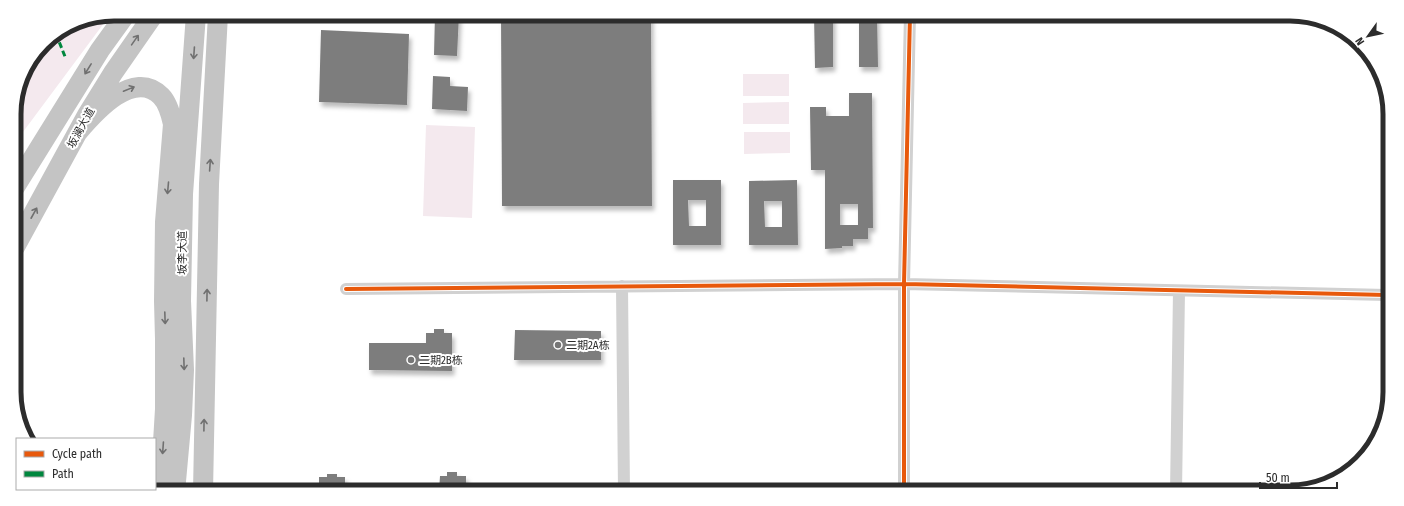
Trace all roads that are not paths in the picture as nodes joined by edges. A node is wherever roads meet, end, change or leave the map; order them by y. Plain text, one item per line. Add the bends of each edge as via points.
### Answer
1 (120, 21) edge
2 (149, 21) edge
3 (195, 21) edge
4 (218, 21) edge
5 (222, 21) edge
6 (910, 21) edge
7 (218, 36) junction
8 (78, 132) junction
9 (21, 177) edge
10 (21, 236) edge
11 (904, 284) junction
12 (622, 286) junction
13 (346, 289) dead end
14 (1179, 291) junction
15 (1383, 295) edge
16 (160, 485) edge
17 (176, 485) edge
18 (203, 485) edge
19 (624, 485) edge
20 (904, 485) edge
21 (1176, 485) edge

1 -> 9 main road
8 -> 2 main road, 坂澜大道 via 113,73
3 -> 17 main road, 坂李大道 via 183,194 181,301 184,370
4 - 7 main road
5 - 7 main road
6 - 11 street
18 -> 7 main road via 209,184
10 -> 8 main road, 坂澜大道
8 -> 16 main road via 118,95 137,86 154,91 162,97 173,124 165,222 165,409
11 - 12 street
11 - 14 street
11 - 20 street
12 - 13 street
12 - 19 street
14 - 15 street
14 - 21 street

